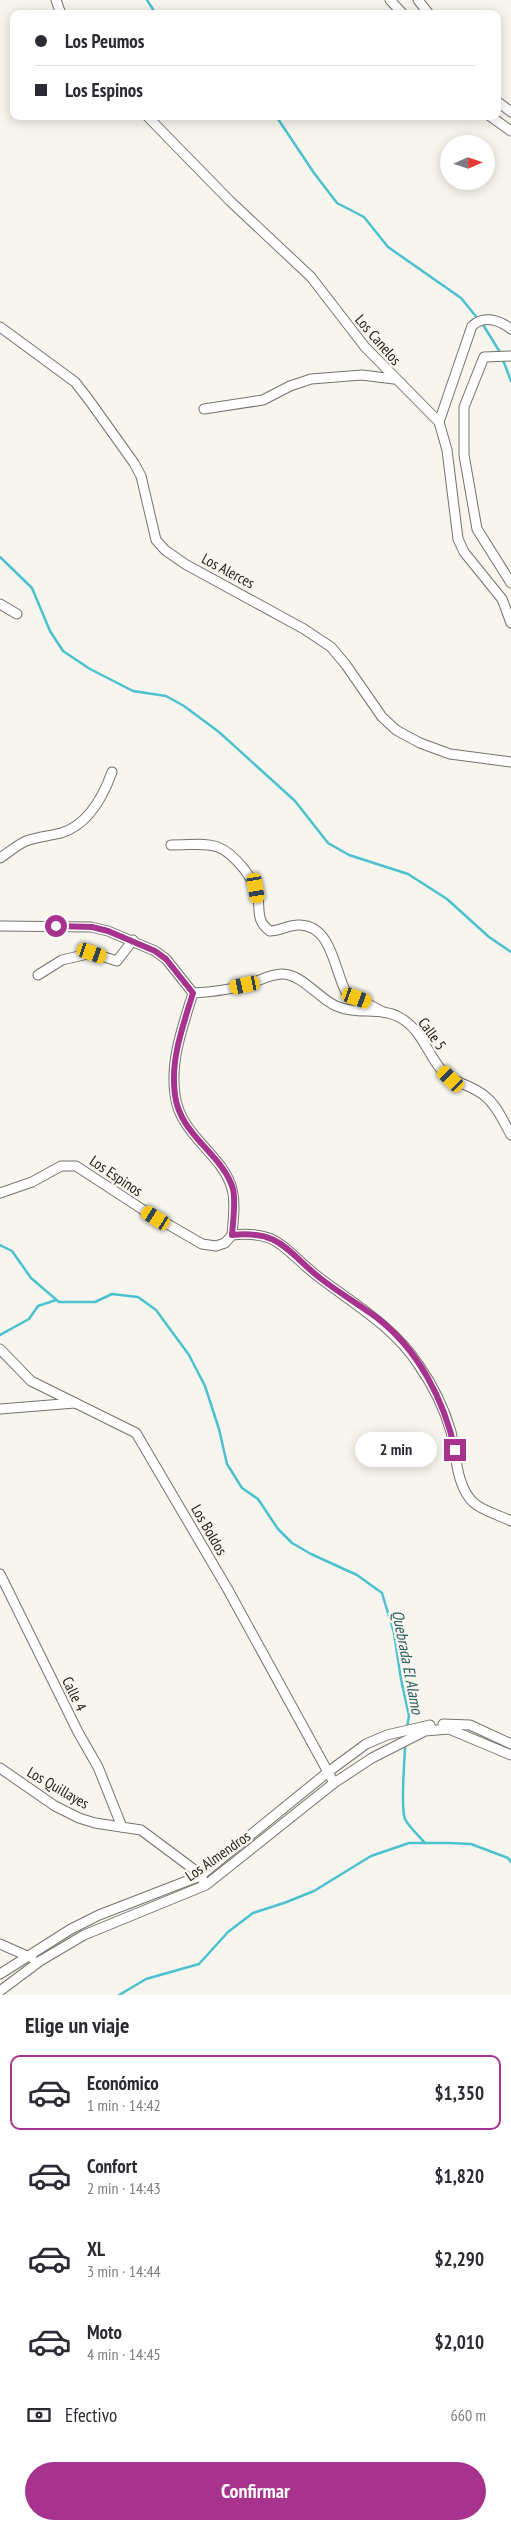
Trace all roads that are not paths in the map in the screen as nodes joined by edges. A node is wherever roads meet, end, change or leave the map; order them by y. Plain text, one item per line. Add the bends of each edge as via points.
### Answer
1 (390, 0) edge
2 (418, 0) edge
3 (399, 10) edge
4 (426, 10) edge
5 (501, 104) edge
6 (511, 112) edge
7 (151, 120) edge
8 (496, 120) edge
9 (511, 131) edge
10 (0, 328) edge
11 (511, 329) edge
12 (511, 356) edge
13 (394, 379) junction
14 (204, 409) dead end
15 (439, 422) junction
16 (511, 583) edge
17 (0, 604) edge
18 (17, 614) dead end
19 (511, 623) edge
20 (511, 762) edge
21 (112, 772) dead end
22 (171, 845) dead end
23 (0, 858) edge
24 (0, 926) edge
25 (133, 940) junction
26 (38, 975) dead end
27 (193, 993) junction
28 (385, 1014) junction
29 (511, 1135) edge
30 (0, 1193) edge
31 (232, 1235) junction
32 (0, 1349) edge
33 (75, 1403) junction
34 (0, 1409) edge
35 (511, 1520) edge
36 (0, 1574) edge
37 (442, 1727) junction
38 (511, 1744) edge
39 (511, 1755) edge
40 (0, 1768) edge
41 (328, 1772) junction
42 (334, 1783) junction
43 (122, 1827) junction
44 (200, 1876) junction
45 (206, 1885) junction
46 (0, 1944) edge
47 (28, 1956) junction
48 (40, 1961) junction
49 (0, 1974) edge
50 (0, 1990) edge

1 - 3 street
2 - 4 street
5 - 6 street
7 - 13 street, Los Canelos via 311,277
8 - 9 street
10 - 20 street, Los Alerces via 75,382 89,400 141,476 156,540 165,550 331,647 382,717 396,730 450,754
11 - 15 street via 489,319 472,326
12 - 16 street via 484,357 464,407 464,455 477,529
13 - 14 street via 362,375 311,379 263,400
13 - 15 street, Los Canelos
15 - 19 street via 447,450 458,538 464,552 502,599
17 - 18 street
21 - 23 street via 94,809 80,823 63,832 26,841
22 - 28 street via 215,845 229,852 256,888 258,914 263,926 270,931 301,925 315,929 325,939 346,992
24 - 25 street via 92,927
25 - 26 street via 117,961 92,953 62,960
25 - 27 street via 166,959
27 - 28 street, Calle 5 via 237,987 282,974 295,977 338,1007
27 - 31 street via 175,1062 175,1096 182,1118 193,1136 223,1170 232,1189
28 - 29 street, Calle 5 via 407,1022 451,1079 486,1096
30 - 31 street, Los Espinos via 32,1182 61,1166 76,1166 202,1244 216,1246 225,1243
31 - 35 street, Los Espinos via 269,1236 339,1293 377,1318 418,1364 440,1401 463,1488 473,1502
32 - 33 street, Los Boldos via 32,1381
33 - 34 street
33 - 41 street, Los Boldos via 125,1426 136,1433 145,1446
36 - 43 street, Calle 4 via 98,1767
37 - 38 street, Los Almendros via 470,1725
37 - 39 street, Los Almendros
37 - 41 street, Los Almendros via 387,1735 366,1744
37 - 42 street, Los Almendros via 425,1731 372,1758
40 - 43 street, Los Quillayes via 55,1806 79,1818
41 - 42 street, Los Boldos
41 - 44 street, Los Almendros
42 - 45 street, Los Almendros
43 - 44 street, Los Quillayes via 141,1830
44 - 45 street, Los Quillayes
44 - 47 street, Los Almendros via 99,1915
45 - 48 street, Los Almendros via 84,1935
46 - 47 street
47 - 48 street
47 - 49 street, Los Almendros
48 - 50 street, Los Almendros

